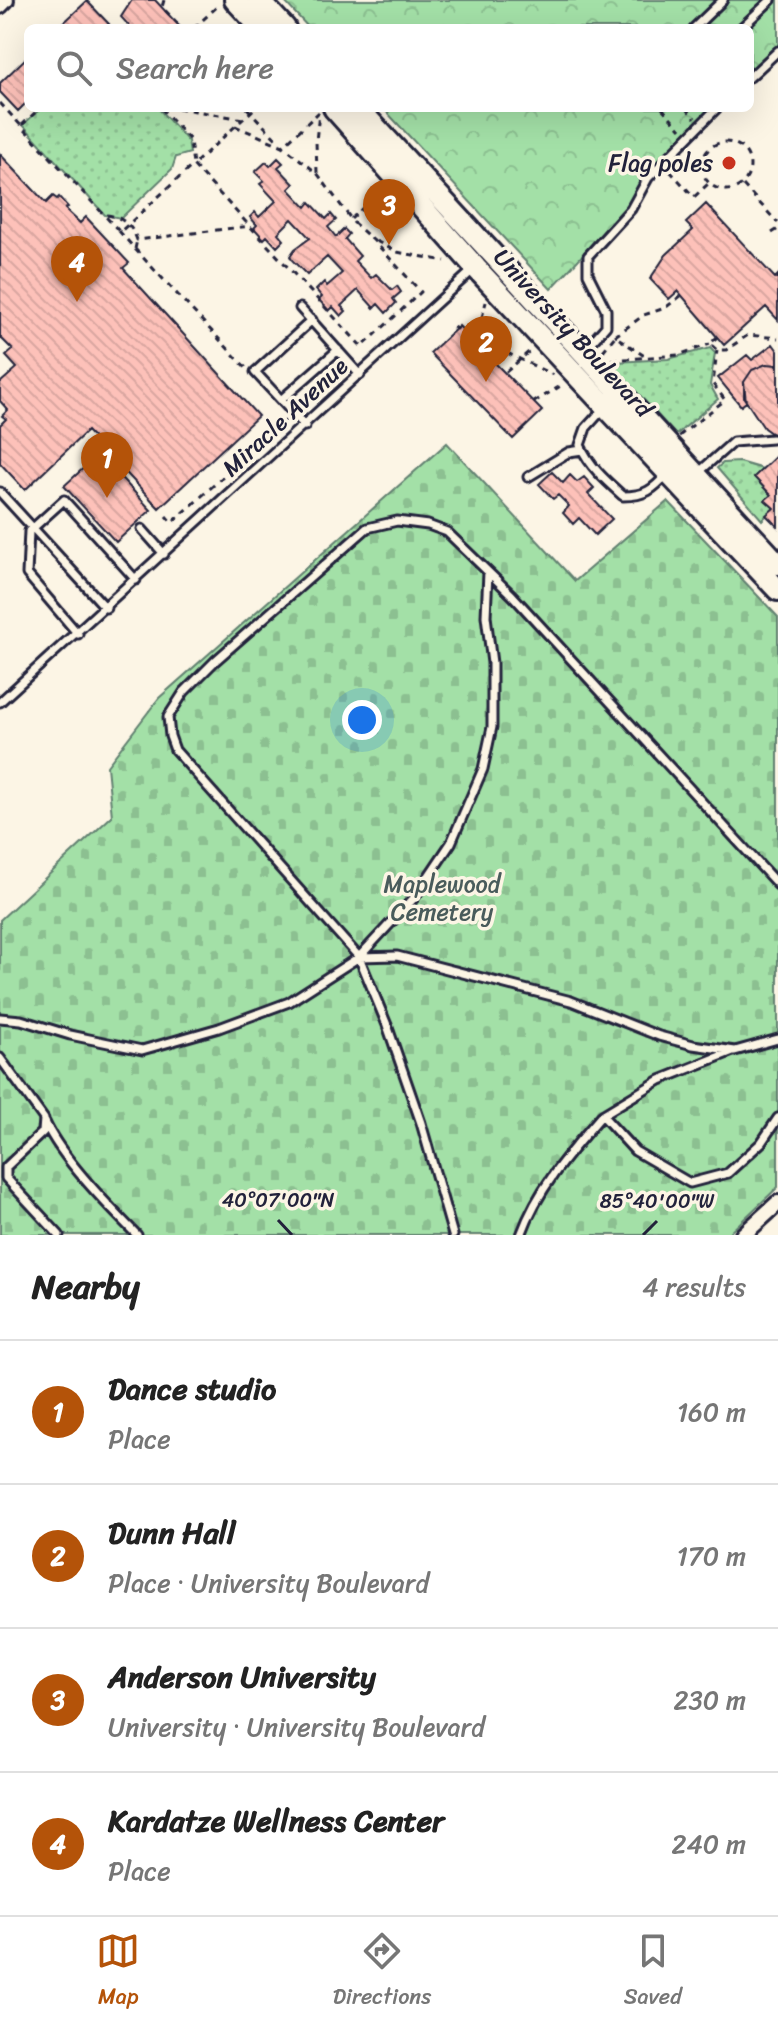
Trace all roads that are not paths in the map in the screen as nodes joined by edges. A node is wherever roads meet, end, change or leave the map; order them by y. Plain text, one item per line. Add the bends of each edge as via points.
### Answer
1 (6, 0) edge
2 (259, 0) edge
3 (723, 0) edge
4 (771, 0) edge
5 (229, 1) edge
6 (0, 6) edge
7 (256, 24) edge
8 (281, 24) edge
9 (698, 24) edge
10 (745, 24) edge
11 (778, 51) edge
12 (754, 73) edge
13 (328, 112) edge
14 (361, 112) edge
15 (713, 112) edge
16 (483, 261) junction
17 (300, 308) dead end
18 (312, 320) junction
19 (338, 350) junction
20 (591, 354) junction
21 (360, 375) junction
22 (281, 400) junction
23 (606, 405) junction
24 (305, 426) junction
25 (772, 439) dead end
26 (582, 450) junction
27 (675, 466) junction
28 (696, 475) junction
29 (528, 477) dead end
30 (0, 492) edge
31 (33, 528) junction
32 (142, 529) dead end
33 (164, 554) junction
34 (778, 564) edge
35 (488, 572) junction
36 (136, 580) junction
37 (778, 590) edge
38 (106, 608) junction
39 (78, 634) junction
40 (0, 702) edge
41 (778, 885) edge
42 (359, 957) junction
43 (0, 1018) edge
44 (778, 1039) edge
45 (735, 1051) junction
46 (0, 1058) edge
47 (602, 1115) junction
48 (778, 1118) edge
49 (44, 1119) junction
50 (3, 1169) edge
51 (778, 1203) edge
52 (59, 1235) edge
53 (137, 1235) edge
54 (453, 1235) edge
55 (521, 1235) edge
56 (743, 1235) edge

1 - 6 street
2 - 8 main road
3 - 9 lane
4 - 10 lane
5 - 7 main road
11 - 12 lane
13 - 16 main road, University Boulevard
14 - 16 main road, University Boulevard
15 - 20 lane via 648,178 631,209 588,256 588,274 606,310 606,326
16 - 20 main road, University Boulevard
16 - 21 lane, Miracle Avenue
16 - 23 main road, University Boulevard
17 - 18 lane
18 - 19 lane
18 - 22 lane via 255,372
19 - 21 lane
19 - 22 lane
20 - 27 main road, University Boulevard
21 - 24 lane, Miracle Avenue
22 - 24 lane
23 - 26 lane via 586,428
23 - 27 main road, University Boulevard
24 - 33 lane, Miracle Avenue
25 - 28 lane via 733,442
26 - 27 lane via 623,496 643,496
26 - 29 lane via 569,452
27 - 28 main road, University Boulevard
27 - 37 main road, University Boulevard
28 - 34 main road, University Boulevard
30 - 31 lane
31 - 36 lane via 64,500
31 - 38 lane
31 - 39 lane via 27,574
32 - 33 lane
33 - 36 lane, Miracle Avenue
35 - 41 lane
35 - 42 lane via 492,727 483,769 451,843 414,898
35 - 42 lane via 447,532 428,525 397,521 367,528 215,661 168,717 175,750
36 - 38 lane, Miracle Avenue
38 - 39 lane, Miracle Avenue
39 - 40 lane, Miracle Avenue
42 - 43 lane via 289,1002 142,1050
42 - 45 lane via 397,956 571,1001 659,1036
42 - 54 lane via 421,1123
44 - 45 lane
45 - 47 lane via 660,1080
46 - 49 lane
47 - 48 lane via 635,1151 690,1183 728,1173 761,1143
47 - 55 lane via 531,1208
49 - 50 lane via 43,1132
49 - 53 lane via 51,1136
50 - 52 lane
51 - 56 street

